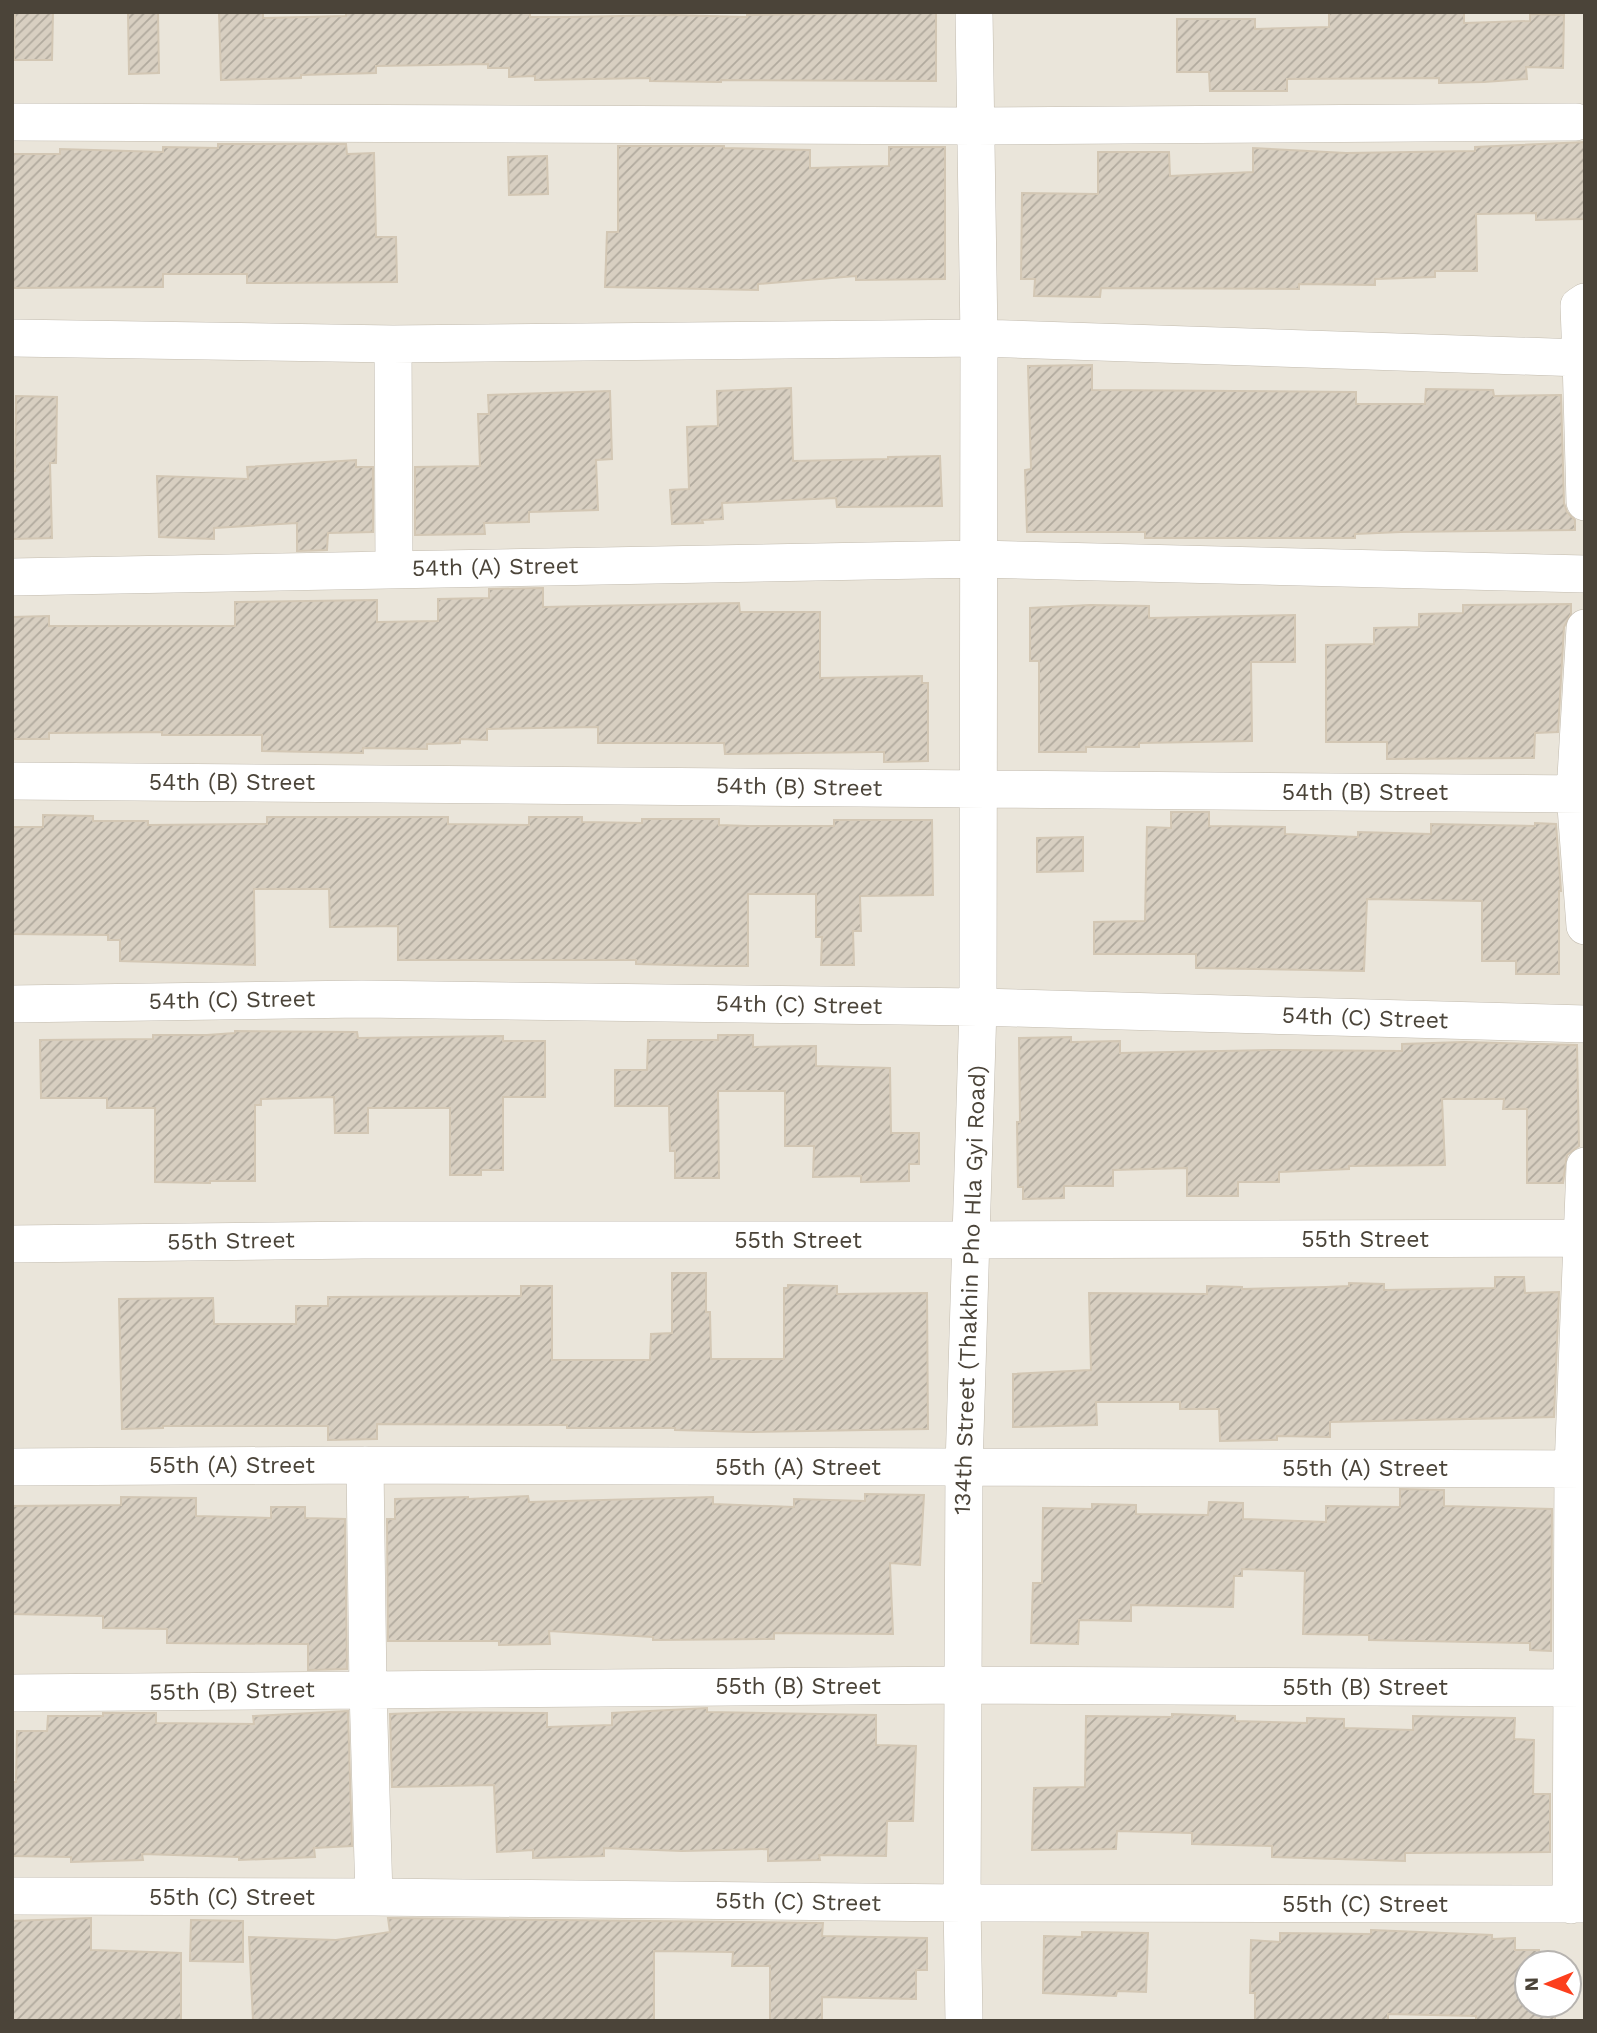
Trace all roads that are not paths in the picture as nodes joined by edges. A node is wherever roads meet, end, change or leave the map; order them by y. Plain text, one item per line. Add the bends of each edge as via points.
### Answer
1 (974, 12) edge
2 (12, 122) edge
3 (975, 126) junction
4 (1582, 128) edge
5 (1585, 302) edge
6 (12, 338) edge
7 (979, 338) junction
8 (393, 344) junction
9 (1583, 358) edge
10 (1585, 502) edge
11 (978, 559) junction
12 (394, 568) junction
13 (1585, 574) edge
14 (12, 577) edge
15 (1585, 628) edge
16 (12, 781) edge
17 (978, 789) junction
18 (1580, 794) edge
19 (1585, 926) edge
20 (12, 1004) edge
21 (978, 1007) junction
22 (1585, 1024) edge
23 (1585, 1166) edge
24 (1583, 1238) edge
25 (971, 1241) junction
26 (12, 1244) edge
27 (365, 1465) junction
28 (12, 1467) edge
29 (964, 1467) junction
30 (1579, 1469) edge
31 (963, 1685) junction
32 (1579, 1688) edge
33 (368, 1689) junction
34 (12, 1693) edge
35 (12, 1896) edge
36 (374, 1897) junction
37 (962, 1903) junction
38 (1578, 1905) edge
39 (964, 2021) edge

1 - 3 street, 134th Street (Thakhin Pho Hla Gyi Road)
2 - 3 street
3 - 4 street
3 - 7 street, 134th Street (Thakhin Pho Hla Gyi Road)
5 - 9 street via 1579,306
6 - 8 street
7 - 8 street
7 - 9 street
7 - 11 street, 134th Street (Thakhin Pho Hla Gyi Road)
8 - 12 street
9 - 10 street
11 - 12 street, 54th (A) Street
11 - 13 street, 54th (A) Street
11 - 17 street, 134th Street (Thakhin Pho Hla Gyi Road)
12 - 14 street, 54th (A) Street
15 - 18 street
16 - 17 street, 54th (B) Street
17 - 18 street, 54th (B) Street
17 - 21 street, 134th Street (Thakhin Pho Hla Gyi Road)
18 - 19 street
20 - 21 street, 54th (C) Street via 362,999
21 - 22 street, 54th (C) Street
21 - 25 street, 134th Street (Thakhin Pho Hla Gyi Road)
23 - 24 street
24 - 25 street, 55th Street
24 - 30 street
25 - 26 street, 55th Street
25 - 29 street, 134th Street (Thakhin Pho Hla Gyi Road)
27 - 28 street, 55th (A) Street
27 - 29 street, 55th (A) Street
27 - 33 street
29 - 30 street, 55th (A) Street
29 - 31 street, 134th Street (Thakhin Pho Hla Gyi Road)
30 - 32 street
31 - 32 street, 55th (B) Street
31 - 33 street, 55th (B) Street
31 - 37 street, 134th Street (Thakhin Pho Hla Gyi Road)
32 - 38 street
33 - 34 street, 55th (B) Street
33 - 36 street
35 - 36 street, 55th (C) Street
36 - 37 street, 55th (C) Street
37 - 38 street, 55th (C) Street
37 - 39 street, 134th Street (Thakhin Pho Hla Gyi Road)

